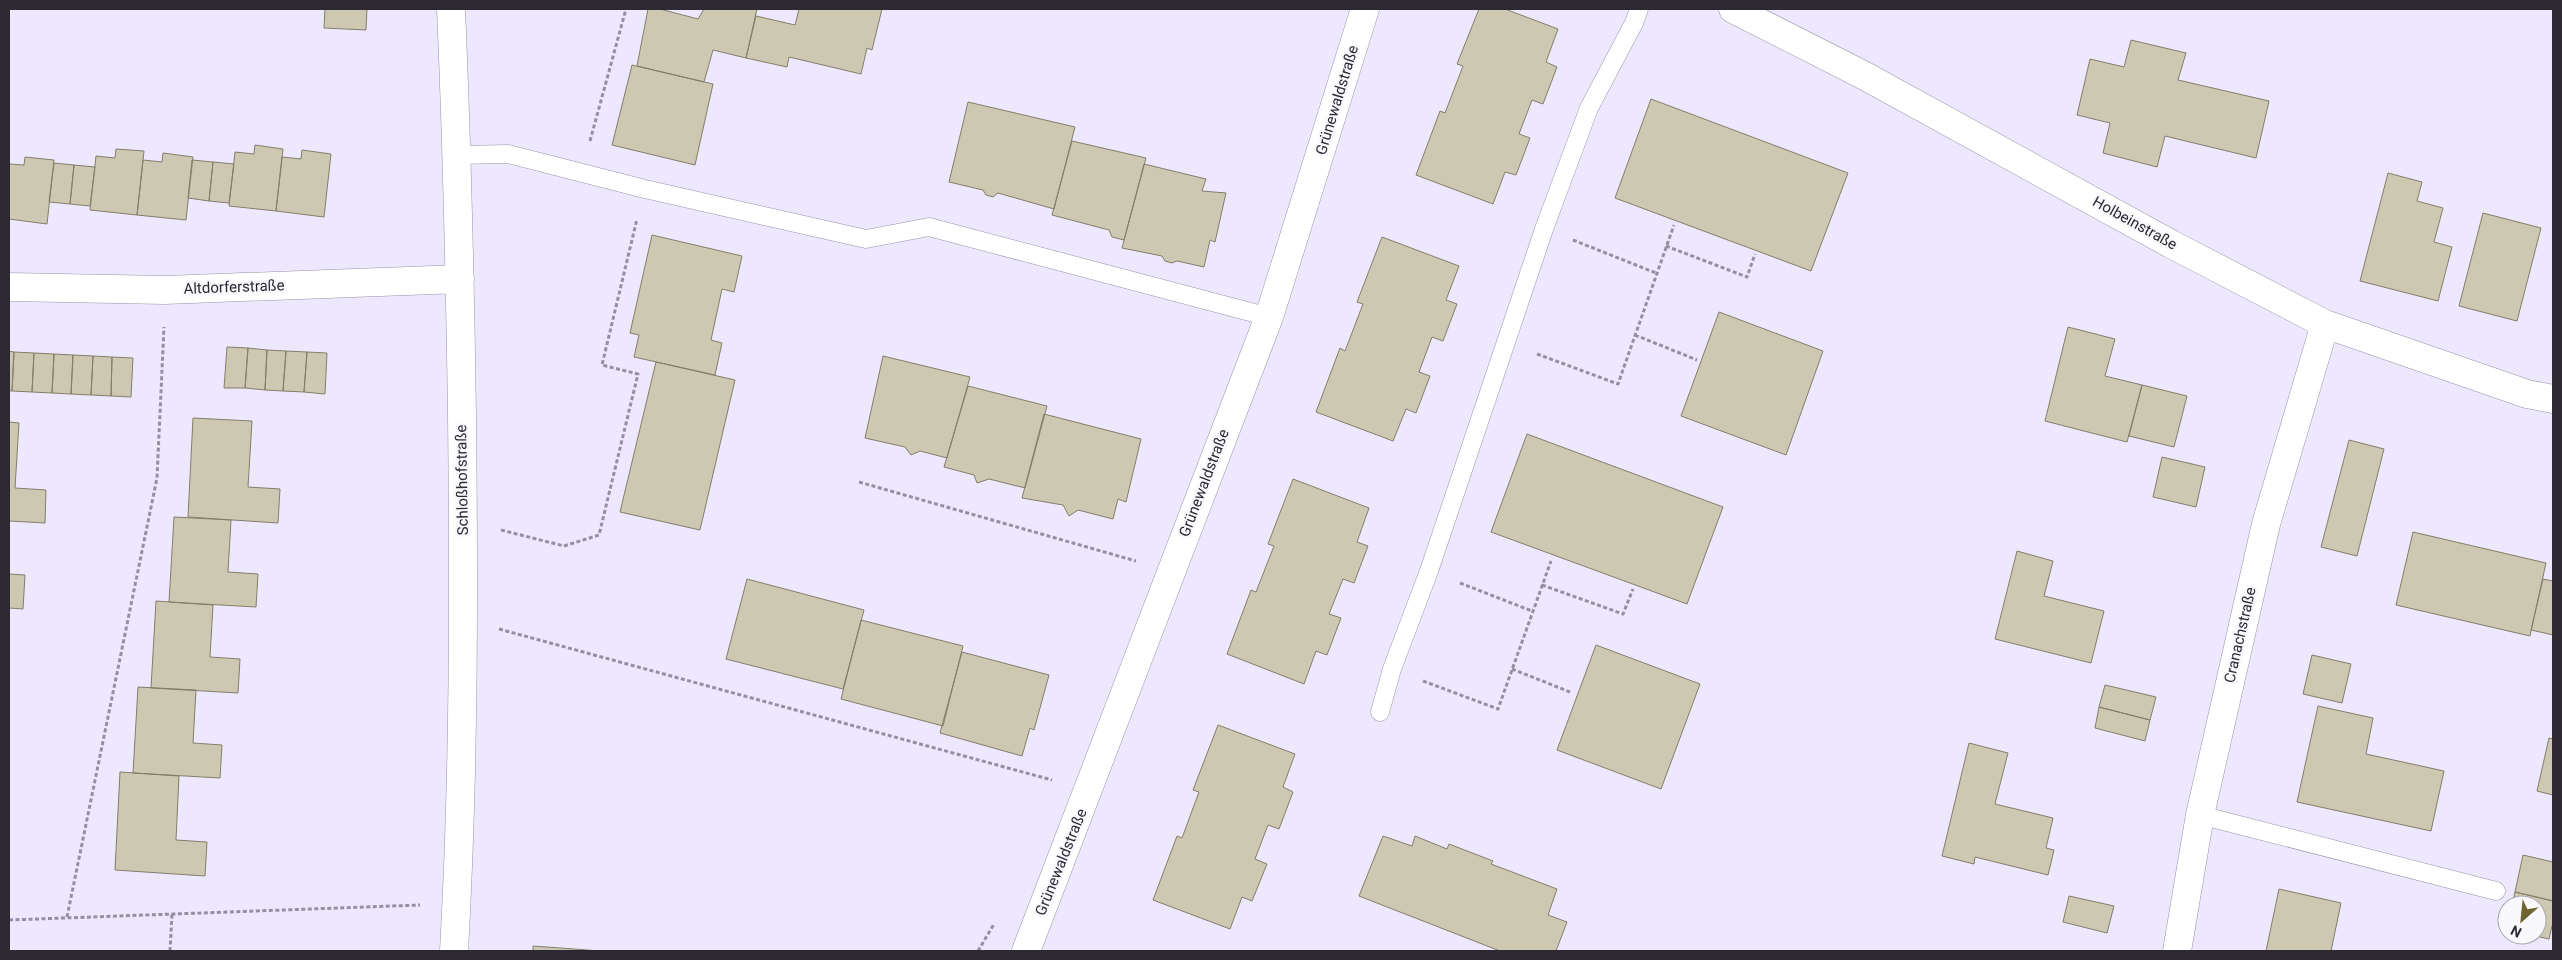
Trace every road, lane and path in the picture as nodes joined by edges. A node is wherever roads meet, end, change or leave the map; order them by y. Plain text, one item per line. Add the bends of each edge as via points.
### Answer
1 (451, 9) edge
2 (626, 9) edge
3 (1365, 9) edge
4 (1639, 9) edge
5 (1733, 9) edge
6 (458, 155) junction
7 (581, 172) junction
8 (645, 189) junction
9 (1674, 225) dead end
10 (1544, 229) junction
11 (1666, 246) junction
12 (1755, 254) dead end
13 (1656, 273) junction
14 (460, 279) junction
15 (9, 287) edge
16 (165, 290) junction
17 (1269, 316) junction
18 (2325, 324) junction
19 (1635, 335) junction
20 (1506, 342) junction
21 (1697, 360) dead end
22 (2553, 399) edge
23 (859, 482) dead end
24 (463, 520) junction
25 (1551, 561) dead end
26 (1170, 571) junction
27 (1429, 571) junction
28 (1542, 585) junction
29 (1633, 590) dead end
30 (1532, 611) junction
31 (463, 620) junction
32 (1512, 669) junction
33 (1392, 670) junction
34 (1570, 692) dead end
35 (1380, 712) dead end
36 (1089, 790) junction
37 (2200, 815) junction
38 (2496, 891) dead end
39 (456, 904) junction
40 (172, 914) junction
41 (67, 917) junction
42 (9, 920) edge
43 (170, 951) edge
44 (454, 951) edge
45 (1026, 951) edge
46 (2177, 951) edge

1 - 6 street, Schloßhofstraße
2 - 7 path
3 - 17 street, Grünewaldstraße
4 - 10 lane via 1588,108
5 - 18 street, Holbeinstraße via 1865,76 2171,244
6 - 7 lane via 508,154
6 - 14 street, Schloßhofstraße
7 - 8 lane
8 - 17 lane via 866,239 929,227
8 - 24 path via 602,365 638,374 599,535 564,546
9 - 11 path
10 - 13 path
10 - 20 lane
11 - 12 path via 1747,276
11 - 13 path
13 - 19 path
14 - 16 street, Altdorferstraße
14 - 24 street, Schloßhofstraße
15 - 16 street, Altdorferstraße
16 - 41 path via 157,478
17 - 26 street, Grünewaldstraße
18 - 22 street, Holbeinstraße via 2527,394
18 - 37 street, Cranachstraße via 2266,524
19 - 20 path via 1618,384
19 - 21 path
20 - 27 lane
23 - 26 path
24 - 31 street, Schloßhofstraße
25 - 28 path
26 - 36 street, Grünewaldstraße
27 - 30 path
27 - 33 lane
28 - 29 path via 1623,614
28 - 30 path
30 - 32 path
31 - 36 path
31 - 39 street, Schloßhofstraße
32 - 33 path via 1498,709
32 - 34 path
33 - 35 lane
36 - 45 street, Grünewaldstraße
37 - 38 lane
37 - 46 street, Cranachstraße
39 - 40 path
39 - 44 street, Schloßhofstraße
40 - 41 path
40 - 43 path
41 - 42 path

